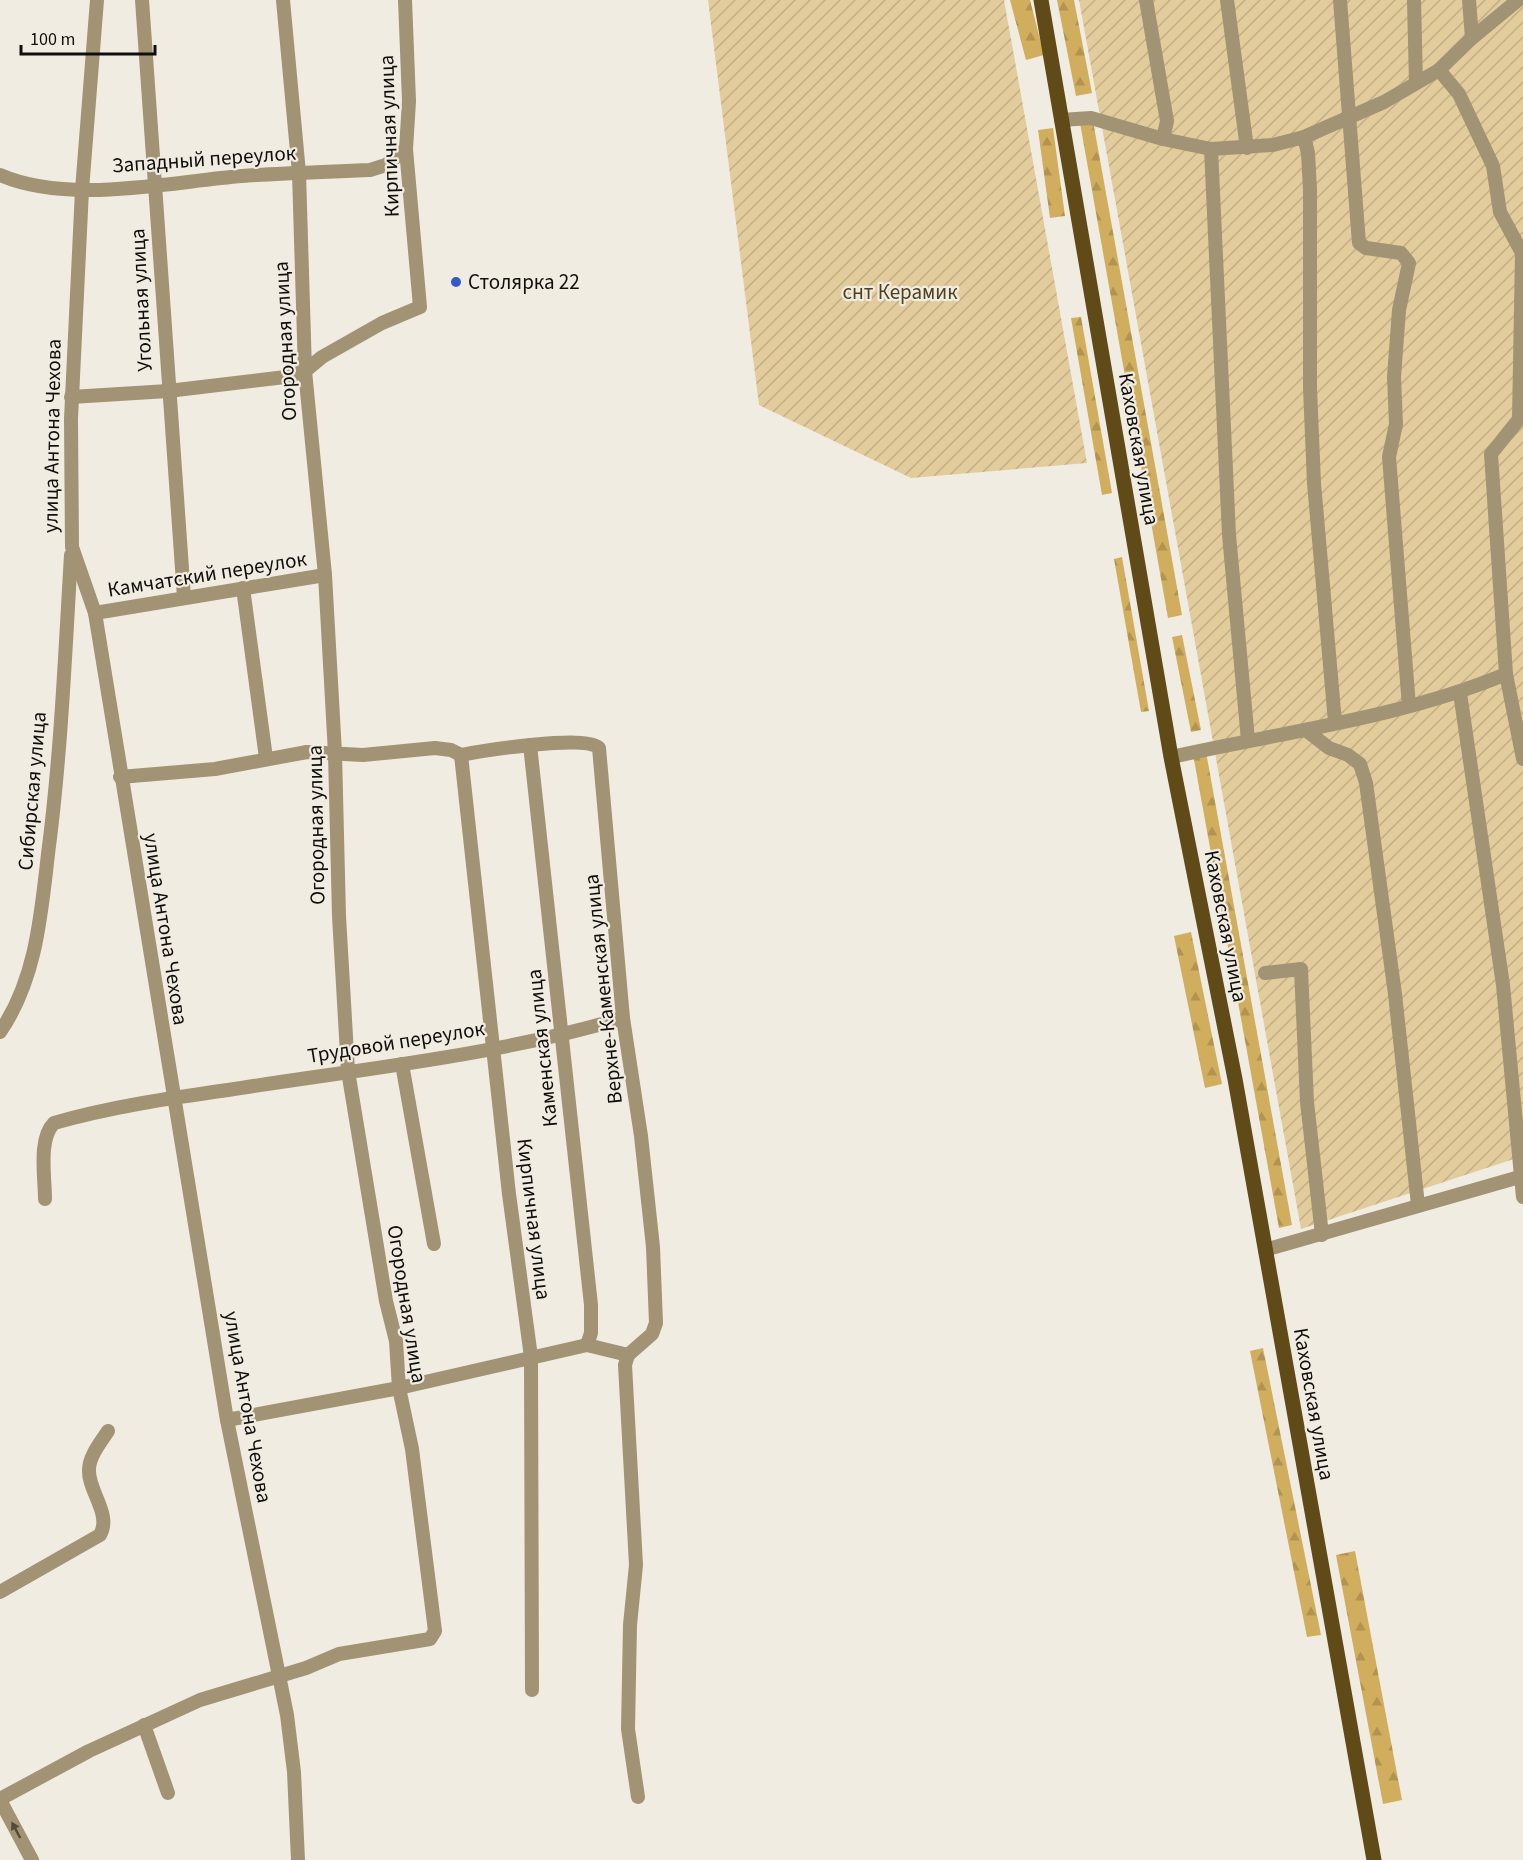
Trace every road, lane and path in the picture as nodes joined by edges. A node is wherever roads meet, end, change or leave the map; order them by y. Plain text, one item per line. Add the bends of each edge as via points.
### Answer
1 (97, 0) edge
2 (142, 0) edge
3 (283, 0) edge
4 (405, 0) edge
5 (1041, 0) edge
6 (1146, 0) edge
7 (1227, 0) edge
8 (1340, 0) edge
9 (1414, 0) edge
10 (1469, 0) edge
11 (1518, 0) edge
12 (1472, 38) junction
13 (1439, 70) junction
14 (1416, 83) junction
15 (1349, 118) junction
16 (1061, 120) junction
17 (1304, 137) junction
18 (1163, 139) junction
19 (1246, 148) junction
20 (406, 149) junction
21 (1211, 149) junction
22 (299, 173) junction
23 (0, 176) edge
24 (155, 185) junction
25 (82, 190) junction
26 (304, 371) junction
27 (168, 391) junction
28 (71, 397) junction
29 (72, 547) junction
30 (325, 576) junction
31 (243, 588) junction
32 (184, 597) junction
33 (95, 613) junction
34 (1506, 674) junction
35 (1460, 693) junction
36 (1409, 706) junction
37 (1335, 722) junction
38 (1307, 730) junction
39 (1248, 740) junction
40 (530, 745) junction
41 (335, 753) junction
42 (461, 755) junction
43 (1171, 757) junction
44 (266, 758) junction
45 (1523, 759) edge
46 (120, 777) junction
47 (1264, 973) dead end
48 (623, 1017) junction
49 (0, 1032) edge
50 (562, 1036) junction
51 (493, 1048) junction
52 (402, 1064) junction
53 (348, 1071) junction
54 (173, 1098) junction
55 (1521, 1177) edge
56 (1523, 1197) edge
57 (45, 1199) dead end
58 (1418, 1206) junction
59 (1322, 1235) junction
60 (434, 1244) dead end
61 (1265, 1250) junction
62 (587, 1345) junction
63 (627, 1355) junction
64 (531, 1357) junction
65 (399, 1388) junction
66 (227, 1420) junction
67 (108, 1431) dead end
68 (0, 1592) edge
69 (279, 1675) junction
70 (532, 1690) dead end
71 (144, 1725) junction
72 (168, 1793) dead end
73 (638, 1797) dead end
74 (0, 1800) edge
75 (32, 1860) edge
76 (298, 1860) edge
77 (1374, 1860) edge

1 - 25 street, улица Антона Чехова
2 - 24 street, Угольная улица
3 - 22 street, Огородная улица
4 - 20 street, Кирпичная улица via 409,101
5 - 16 main road, Каховская улица
6 - 18 street via 1167,121
7 - 19 street
8 - 15 street
9 - 14 street
10 - 12 street
11 - 12 street
12 - 13 street
13 - 14 street
13 - 34 street via 1459,94 1488,156 1500,212 1522,253 1519,419 1491,454
14 - 15 street
15 - 17 street
15 - 36 street via 1359,243 1366,248 1401,253 1409,263 1399,310 1394,377 1396,424 1389,457
16 - 18 street via 1091,118
16 - 43 main road, Каховская улица
17 - 19 street
17 - 37 street via 1310,190 1314,483
18 - 21 street
19 - 21 street
20 - 22 street, Западный переулок via 378,168
20 - 26 street, Кирпичная улица via 420,307 388,319
21 - 39 street via 1229,535
22 - 24 street, Западный переулок
22 - 26 street, Огородная улица
23 - 25 street, Западный переулок via 17,182
24 - 25 street, Западный переулок
24 - 27 street, Угольная улица
25 - 28 street, улица Антона Чехова
26 - 27 street via 268,380
26 - 30 street, Огородная улица
27 - 28 street
27 - 32 street, Угольная улица
28 - 29 street, улица Антона Чехова
29 - 33 street, улица Антона Чехова
29 - 49 street, Сибирская улица via 56,792 39,928 26,980
30 - 31 street, Камчатский переулок
30 - 41 street, Огородная улица
31 - 32 street, Камчатский переулок
31 - 44 street
32 - 33 street, Камчатский переулок
33 - 46 street, улица Антона Чехова
34 - 35 street
34 - 45 street
35 - 36 street
35 - 55 street via 1503,986
36 - 37 street
37 - 38 street
38 - 39 street
38 - 58 street via 1329,748 1348,754 1360,764 1366,783 1395,994
39 - 43 street
40 - 42 street, Верхне-Каменская улица
40 - 48 street, Верхне-Каменская улица via 592,743 599,748
40 - 50 street, Каменская улица
41 - 42 street via 363,755 435,748
41 - 44 street via 307,752
41 - 53 street, Огородная улица
42 - 51 street, Кирпичная улица
43 - 61 main road, Каховская улица
44 - 46 street via 214,769
46 - 54 street, улица Антона Чехова
47 - 59 street via 1301,969 1306,1102
48 - 50 street, Трудовой переулок
48 - 63 street, Верхне-Каменская улица via 641,1136 656,1308 652,1334
50 - 51 street, Трудовой переулок
50 - 62 street, Каменская улица via 591,1305
51 - 52 street, Трудовой переулок
51 - 64 street, Кирпичная улица
52 - 53 street, Трудовой переулок
52 - 60 street
53 - 54 street, Трудовой переулок
53 - 65 street, Огородная улица via 396,1341
54 - 57 street, Трудовой переулок via 54,1123 44,1154
54 - 66 street, улица Антона Чехова
55 - 56 street
55 - 58 street
58 - 59 street
59 - 61 street
61 - 77 main road, Каховская улица
62 - 63 street
62 - 64 street
63 - 73 street via 629,1472 636,1563 630,1625 628,1729
64 - 65 street
64 - 70 street, Кирпичная улица
65 - 66 street
65 - 69 street, Огородная улица via 412,1449 434,1635 428,1640 347,1652
66 - 69 street, улица Антона Чехова
67 - 68 street via 89,1469 103,1521 100,1535
69 - 71 street via 200,1700
69 - 76 street, улица Антона Чехова via 291,1739
71 - 72 street
71 - 74 street
75 -> 74 street

